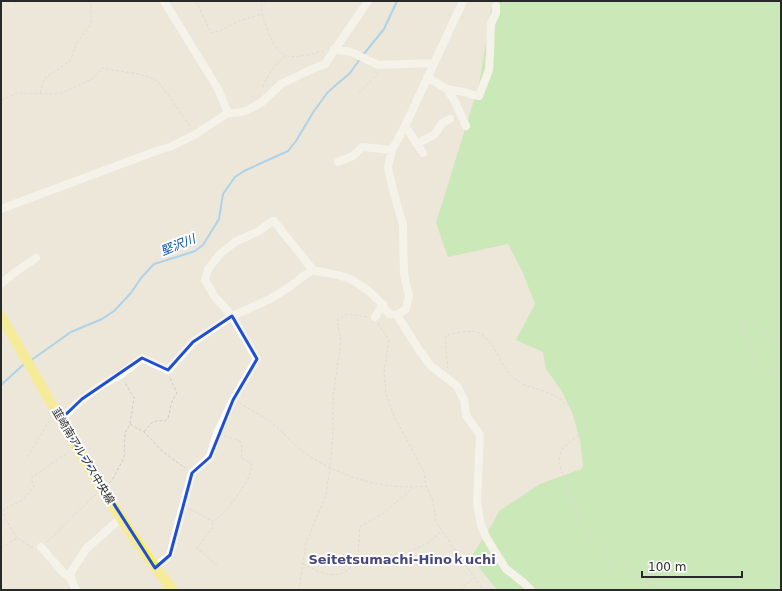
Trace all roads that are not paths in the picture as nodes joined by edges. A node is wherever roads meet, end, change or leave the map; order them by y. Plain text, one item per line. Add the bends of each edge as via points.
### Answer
1 (164, 1) edge
2 (368, 1) edge
3 (463, 1) edge
4 (496, 6) dead end
5 (334, 49) junction
6 (434, 63) junction
7 (427, 77) junction
8 (447, 89) junction
9 (228, 113) junction
10 (450, 119) dead end
11 (405, 126) junction
12 (466, 126) dead end
13 (417, 144) junction
14 (392, 150) junction
15 (423, 153) dead end
16 (338, 162) dead end
17 (1, 209) edge
18 (36, 258) dead end
19 (313, 270) junction
20 (1, 284) edge
21 (382, 304) junction
22 (397, 315) junction
23 (1, 316) edge
24 (232, 316) junction
25 (375, 317) road end
26 (58, 417) junction
27 (121, 518) junction
28 (42, 547) road end
29 (155, 568) junction
30 (71, 579) junction
31 (76, 590) edge
32 (173, 590) edge
33 (531, 590) edge

1 - 9 street via 218,89
2 - 5 street
3 - 6 street
4 - 8 street via 491,24 489,70 479,96
5 - 6 street via 351,52 383,65
5 - 9 street via 325,64 281,84 262,102 248,110
6 - 7 street
7 - 8 street
7 - 11 street
8 - 12 street via 456,102
9 - 17 street via 170,147
10 - 13 street via 442,123 428,143
11 - 13 street
11 - 14 street
13 - 15 street
14 - 16 street via 362,147 353,156
14 - 22 street via 388,167 403,225 404,274 409,296 406,309
18 - 20 street
19 - 21 street via 349,278 367,289
19 - 24 street via 270,299
19 - 24 street via 272,220 259,231 235,242 220,254 208,269 205,280
21 - 22 street via 389,314
21 - 25 street
22 - 33 street via 431,366 457,386 464,400 466,415 480,435 477,503 481,525 506,569
23 - 26 main road, 韮崎南アルプス中央線
24 - 26 street via 193,342 168,370 142,358
24 - 29 street via 257,360 233,400 217,434 210,457 192,473 170,555
26 - 27 main road, 韮崎南アルプス中央線
27 - 29 main road, 韮崎南アルプス中央線
27 - 30 street via 86,549 71,572
28 - 30 street
29 - 32 main road, 韮崎南アルプス中央線
30 - 31 street

